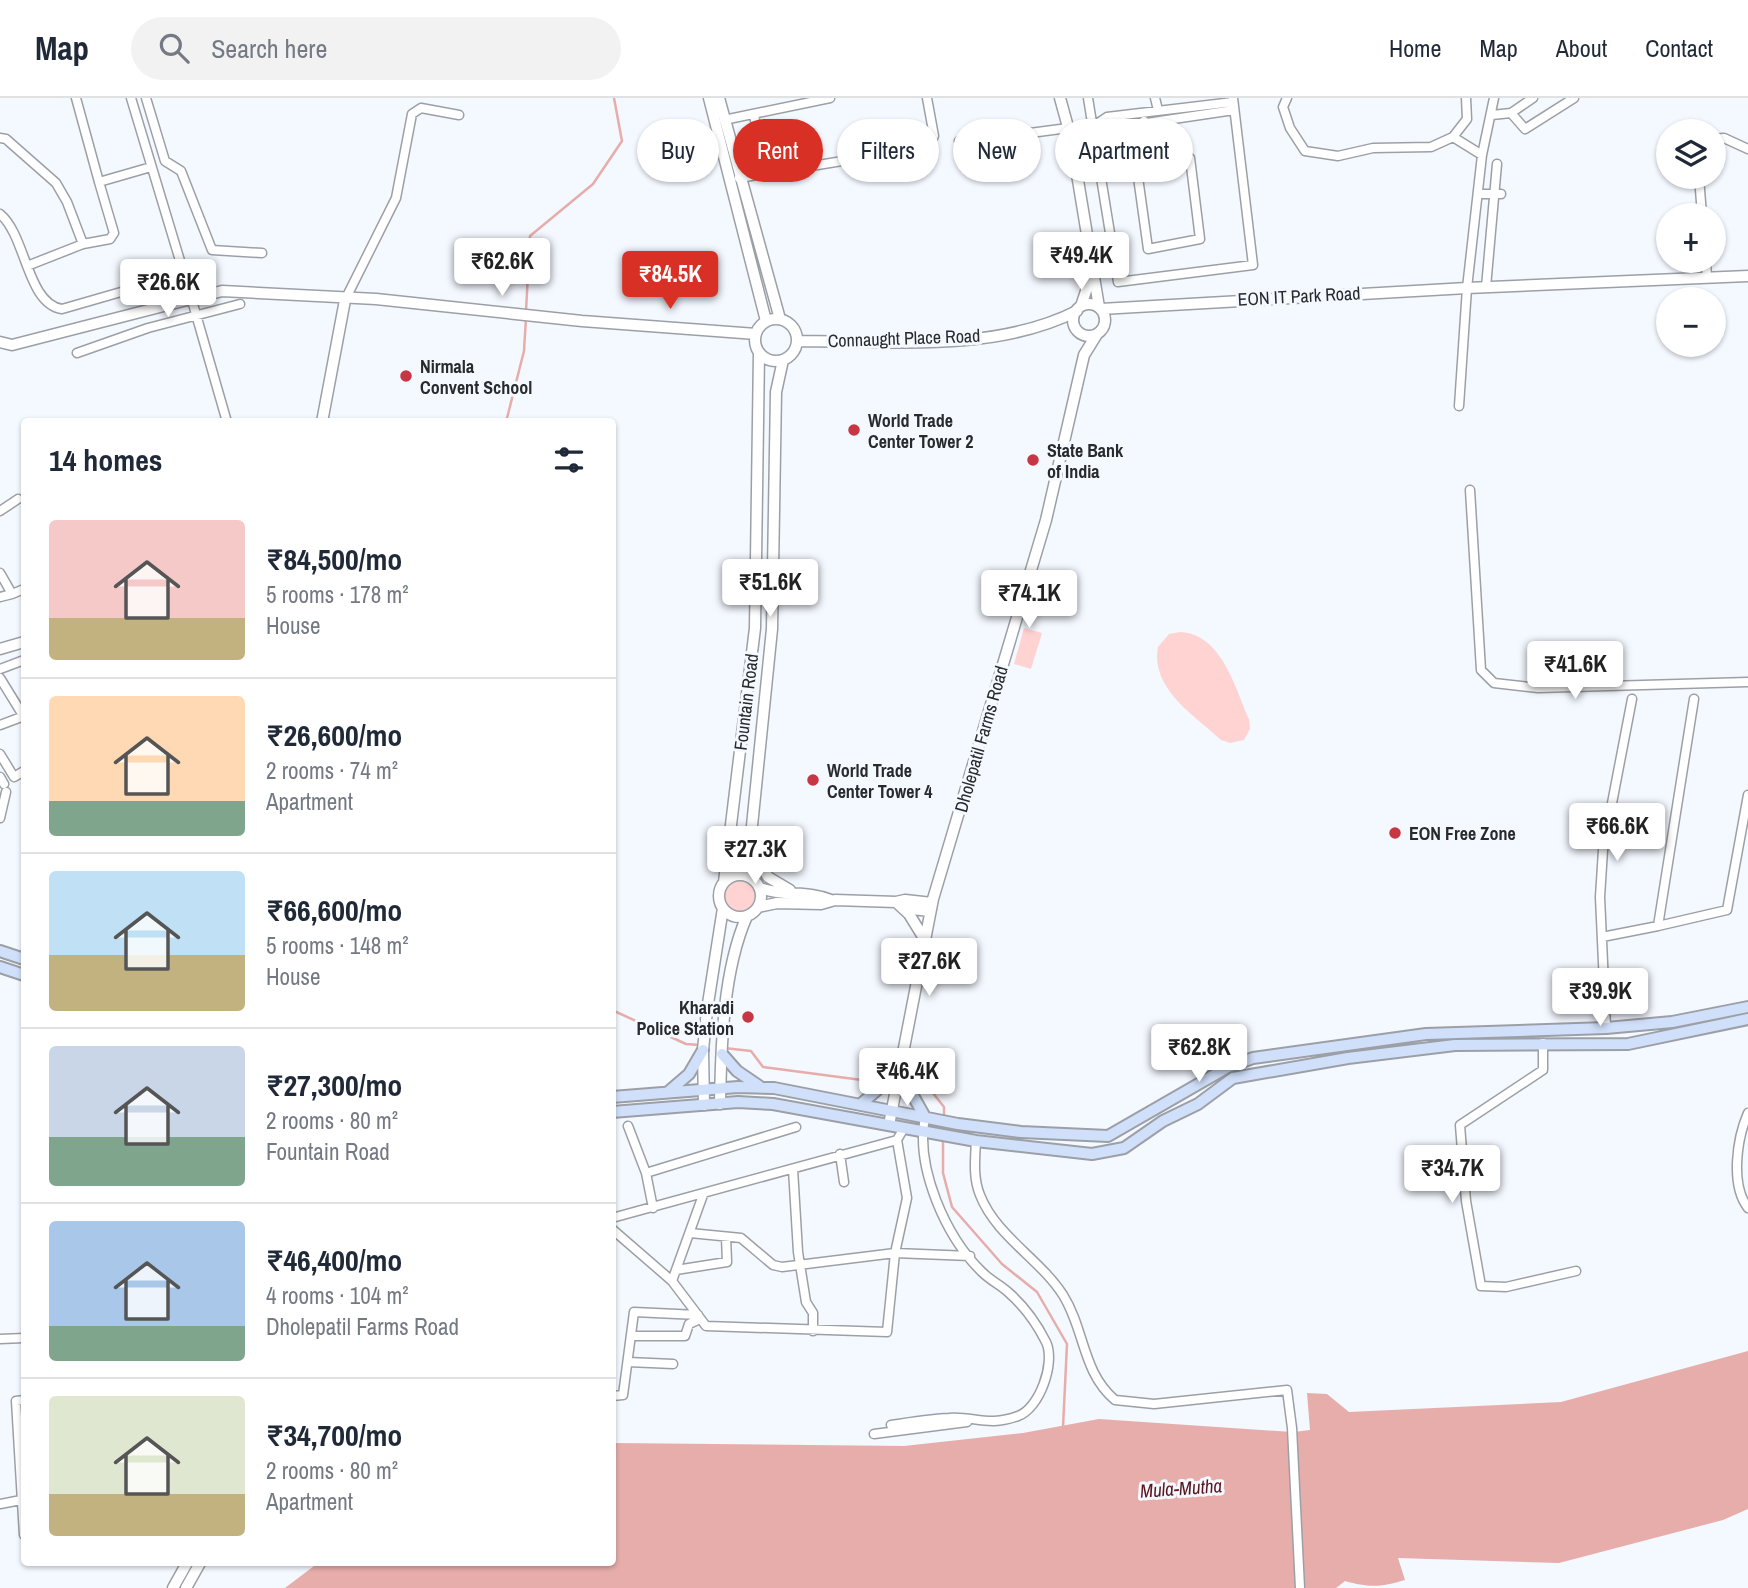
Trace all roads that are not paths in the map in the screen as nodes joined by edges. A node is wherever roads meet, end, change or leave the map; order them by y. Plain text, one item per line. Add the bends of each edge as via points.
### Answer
1 (76, 98) edge
2 (131, 98) edge
3 (146, 98) edge
4 (709, 98) edge
5 (719, 98) edge
6 (830, 98) edge
7 (926, 98) edge
8 (1060, 98) edge
9 (1088, 98) edge
10 (1156, 98) edge
11 (1287, 98) edge
12 (1466, 98) edge
13 (1494, 98) edge
14 (1533, 98) edge
15 (1574, 98) edge
16 (1233, 103) edge
17 (1158, 110) junction
18 (1142, 113) junction
19 (1511, 113) junction
20 (754, 114) junction
21 (1492, 115) junction
22 (458, 116) dead end
23 (755, 119) edge
24 (1066, 119) edge
25 (1091, 119) edge
26 (1104, 119) edge
27 (1144, 119) edge
28 (1163, 119) edge
29 (724, 120) junction
30 (1452, 137) junction
31 (0, 138) edge
32 (1726, 139) edge
33 (1748, 149) edge
34 (733, 155) edge
35 (1482, 155) junction
36 (1150, 160) joint
37 (823, 164) edge
38 (1497, 164) dead end
39 (150, 167) junction
40 (99, 182) junction
41 (740, 182) edge
42 (1077, 182) edge
43 (1101, 182) edge
44 (1478, 194) junction
45 (1497, 194) junction
46 (0, 214) edge
47 (83, 244) junction
48 (262, 253) dead end
49 (27, 266) junction
50 (1093, 271) junction
51 (1707, 273) edge
52 (1748, 276) edge
53 (1707, 278) junction
54 (168, 279) junction
55 (1486, 287) junction
56 (1467, 288) junction
57 (191, 297) junction
58 (345, 300) junction
59 (175, 301) junction
60 (240, 304) dead end
61 (1130, 306) junction
62 (1100, 308) junction
63 (1079, 309) junction
64 (196, 314) junction
65 (780, 319) junction
66 (766, 321) junction
67 (1051, 324) junction
68 (1102, 324) junction
69 (1078, 332) junction
70 (756, 334) junction
71 (1097, 334) junction
72 (797, 341) junction
73 (0, 342) edge
74 (77, 353) dead end
75 (760, 353) junction
76 (1084, 355) junction
77 (783, 360) junction
78 (1459, 406) dead end
79 (226, 418) edge
80 (323, 418) edge
81 (1470, 490) dead end
82 (18, 499) dead end
83 (0, 510) edge
84 (0, 573) edge
85 (21, 590) edge
86 (12, 594) junction
87 (0, 597) edge
88 (21, 643) edge
89 (1, 646) edge
90 (21, 661) edge
91 (0, 669) edge
92 (0, 678) edge
93 (1748, 682) edge
94 (1632, 699) dead end
95 (1695, 699) dead end
96 (21, 712) edge
97 (21, 718) edge
98 (0, 725) edge
99 (0, 754) edge
100 (21, 773) edge
101 (3, 784) edge
102 (1748, 794) edge
103 (0, 818) edge
104 (749, 843) junction
105 (747, 876) junction
106 (724, 882) junction
107 (760, 887) junction
108 (797, 893) junction
109 (831, 900) junction
110 (900, 905) junction
111 (758, 907) junction
112 (931, 907) junction
113 (723, 908) junction
114 (747, 916) junction
115 (1658, 926) junction
116 (1602, 937) junction
117 (925, 940) junction
118 (0, 951) edge
119 (21, 957) edge
120 (0, 967) edge
121 (21, 974) edge
122 (1748, 1007) edge
123 (1748, 1019) edge
124 (1606, 1028) junction
125 (1397, 1038) junction
126 (1543, 1043) junction
127 (704, 1045) junction
128 (722, 1052) junction
129 (1399, 1052) junction
130 (899, 1070) junction
131 (720, 1088) junction
132 (762, 1088) junction
133 (704, 1090) junction
134 (668, 1092) junction
135 (616, 1097) edge
136 (720, 1104) junction
137 (860, 1104) junction
138 (704, 1105) junction
139 (891, 1111) junction
140 (616, 1112) edge
141 (1748, 1113) edge
142 (929, 1118) junction
143 (953, 1123) junction
144 (890, 1125) junction
145 (628, 1126) dead end
146 (796, 1128) dead end
147 (904, 1128) junction
148 (927, 1133) junction
149 (951, 1137) junction
150 (897, 1140) junction
151 (976, 1142) junction
152 (840, 1154) junction
153 (793, 1169) junction
154 (646, 1173) junction
155 (844, 1182) dead end
156 (703, 1195) junction
157 (653, 1208) junction
158 (1748, 1208) edge
159 (616, 1217) edge
160 (616, 1232) edge
161 (690, 1233) junction
162 (726, 1237) junction
163 (895, 1252) junction
164 (970, 1256) junction
165 (800, 1265) junction
166 (676, 1270) junction
167 (1576, 1272) dead end
168 (672, 1281) junction
169 (699, 1317) junction
170 (813, 1331) junction
171 (631, 1336) junction
172 (21, 1338) edge
173 (0, 1339) edge
174 (628, 1362) junction
175 (673, 1364) dead end
176 (616, 1396) edge
177 (21, 1400) edge
178 (970, 1421) junction
179 (891, 1425) dead end
180 (874, 1434) dead end
181 (21, 1500) joint
182 (0, 1504) edge
183 (185, 1566) edge
184 (198, 1566) edge
185 (173, 1588) edge
186 (186, 1588) edge
187 (1300, 1588) edge

1 - 40 street
2 - 39 street
3 - 48 street via 165,161 181,171 212,250
4 - 66 street
5 - 29 street
6 - 20 street
7 - 37 street via 934,136 927,147
8 - 24 street
9 - 25 street
10 - 17 street
11 - 30 street via 1283,107 1290,128 1305,151 1338,156 1373,148 1431,147
12 - 30 street via 1467,119
13 - 21 street
14 - 19 street
15 - 19 street via 1525,129
16 - 17 street
16 - 28 street
16 - 43 street via 1253,265 1118,282
17 - 18 street
18 - 26 street
18 - 27 street
19 - 21 street
20 - 23 street
20 - 29 street
21 - 35 street
22 - 58 street via 421,108 412,114 396,198
29 - 34 street
30 - 35 street
31 - 47 street via 56,183
32 - 33 street
35 - 44 street
36 - 36 street via 1136,163 1146,246 1198,241 1188,155
38 - 45 street
39 - 40 street
39 - 54 street via 181,264 180,275
40 - 47 street via 114,233 110,239
41 - 65 street
42 - 50 street
44 - 45 street
44 - 56 street
45 - 55 street
46 - 49 street via 13,231
47 - 49 street
49 - 54 street via 49,305 62,309
50 - 62 street
50 - 63 street
51 - 53 street
52 - 53 street, EON IT Park Road
53 - 55 street, EON IT Park Road
54 - 59 street
55 - 56 street, EON IT Park Road
56 - 61 street, EON IT Park Road
56 - 78 street
57 - 58 street via 222,291
57 - 59 street
57 - 64 street
58 - 70 street via 376,299
58 - 80 street
59 - 73 street via 12,345
60 - 64 street
61 - 62 street, EON IT Park Road
61 - 68 street
62 - 63 street via 1089,303
62 - 68 street
63 - 67 street, Connaught Place Road
63 - 69 street
64 - 74 street
64 - 79 street
65 - 66 street
65 - 72 street via 792,325
66 - 70 street
67 - 69 street, Connaught Place Road
67 - 72 street, Connaught Place Road via 959,339
68 - 71 street
69 - 71 street via 1088,338
69 - 76 street, Dholepatil Farms Road
70 - 75 street, Fountain Road
71 - 76 street, Dholepatil Farms Road
72 - 77 street, Fountain Road via 792,354
75 - 77 street via 772,361
75 - 106 street, Fountain Road via 755,628
76 - 112 street, Dholepatil Farms Road via 1046,520
77 - 104 street, Fountain Road via 776,392 772,629
81 - 93 street via 1481,670 1494,683 1538,688
82 - 83 street
84 - 86 street
85 - 86 street
86 - 87 street
88 - 89 street
90 - 91 street
92 - 96 street
94 - 116 street via 1603,850
95 - 115 street
97 - 98 street
99 - 100 street via 14,777
101 - 103 street
102 - 115 street via 1727,910
104 - 105 street, Fountain Road
104 - 108 street via 768,877
105 - 106 street via 734,875
105 - 107 street
106 - 113 street, Fountain Road via 719,897
107 - 108 street
107 - 111 street
108 - 109 street
109 - 110 street
109 - 111 street
110 - 112 street via 905,900
110 - 117 street
111 - 114 street
112 - 117 street, Dholepatil Farms Road
113 - 114 street via 732,915
113 - 127 street, Fountain Road
114 - 128 street via 738,939
115 - 116 street
116 - 124 street
117 - 130 street, Dholepatil Farms Road
118 - 119 main road
120 - 121 main road
122 - 124 main road via 1672,1022
123 - 126 main road via 1628,1044
124 - 125 main road via 1459,1031
125 - 129 main road
125 - 143 main road via 1253,1058 1228,1067 1108,1136
126 - 129 main road
126 - 167 street via 1543,1070 1460,1125 1466,1201 1481,1286 1506,1287
127 - 133 street, Fountain Road
127 - 134 main road via 689,1074
128 - 131 street
128 - 132 main road via 737,1071
129 - 151 main road via 1233,1078 1124,1148 1092,1154
130 - 137 main road
130 - 139 street, Dholepatil Farms Road
130 - 142 main road
131 - 132 main road
131 - 133 main road
131 - 136 street
132 - 137 main road
133 - 134 main road
133 - 138 street, Fountain Road
134 - 135 main road
136 - 138 main road
136 - 144 main road via 773,1104
137 - 139 main road
138 - 140 main road
139 - 142 main road
139 - 144 street, Dholepatil Farms Road
141 - 158 street via 1738,1147 1740,1188
142 - 143 main road
142 - 148 street
143 - 149 main road
144 - 147 main road
145 - 154 street
146 - 154 street
147 - 148 main road
147 - 150 street
148 - 149 main road
148 - 164 street via 928,1180 934,1198
149 - 151 main road
150 - 152 street
150 - 163 street via 907,1188
151 - 187 street via 974,1168 980,1196 1009,1236 1062,1293 1079,1326 1094,1377 1115,1400 1154,1404 1287,1390
152 - 153 street
152 - 155 street
153 - 156 street
153 - 165 street
154 - 157 street
156 - 157 street
156 - 161 street
157 - 159 street
160 - 168 street
161 - 162 street
161 - 166 street
162 - 165 street via 741,1238 773,1265
162 - 166 street via 727,1262
163 - 164 street
163 - 165 street
163 - 170 street via 887,1332
164 - 178 street via 982,1273 1020,1304 1050,1354 1045,1376 1027,1411 994,1421
165 - 170 street
166 - 168 street
168 - 169 street
169 - 170 street via 706,1326
169 - 171 street via 689,1324 685,1336
169 - 171 street via 634,1312
171 - 174 street
172 - 173 street
174 - 175 street
174 - 176 street via 623,1395
177 - 181 street via 16,1401
178 - 179 street via 952,1417
178 - 180 street
181 - 182 street
183 - 185 street
184 - 186 street

